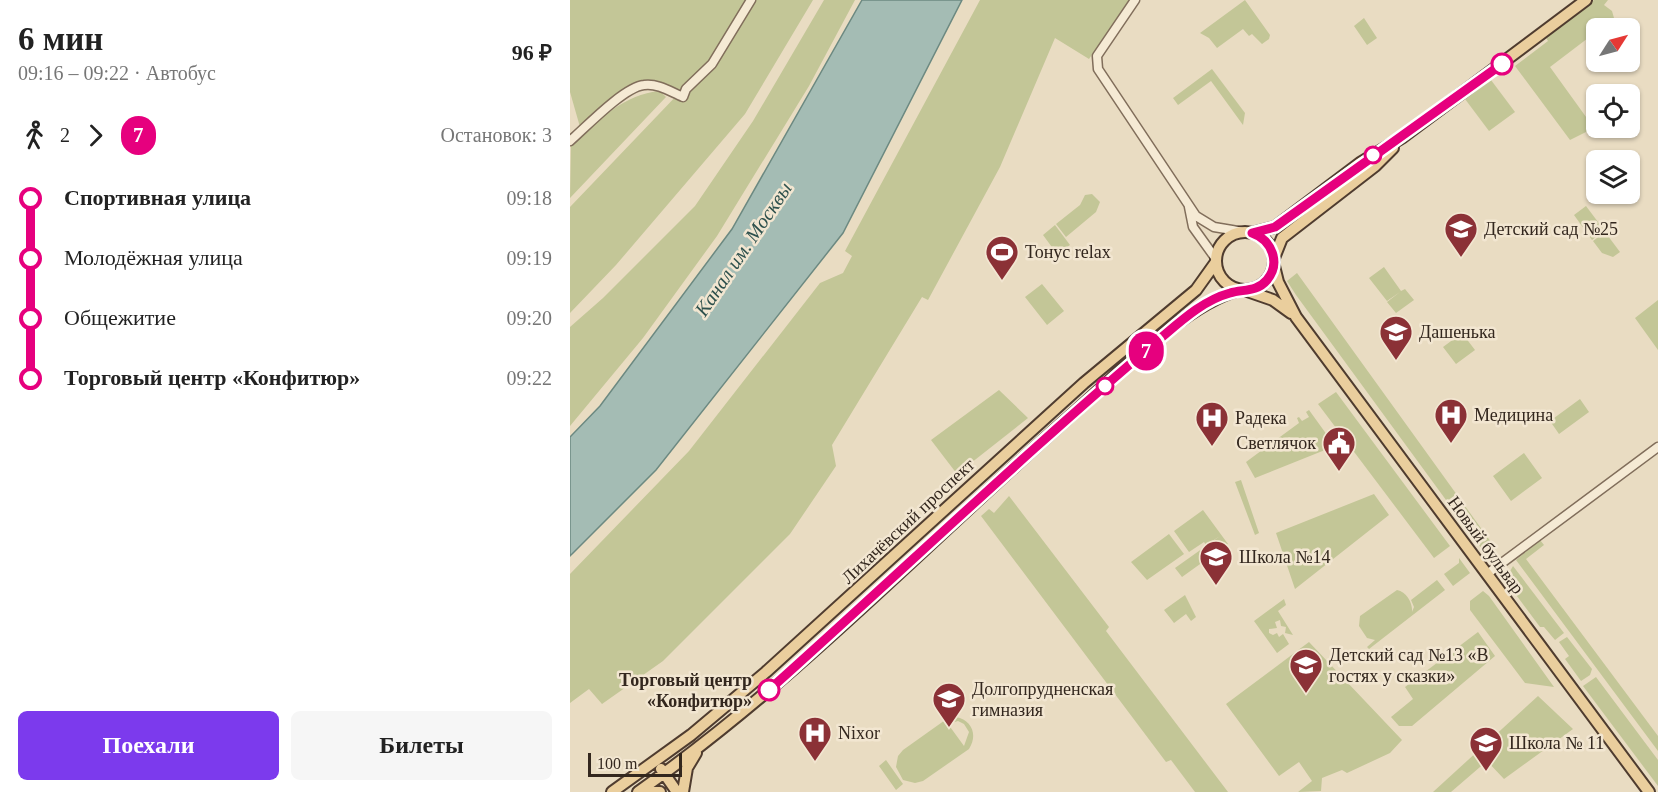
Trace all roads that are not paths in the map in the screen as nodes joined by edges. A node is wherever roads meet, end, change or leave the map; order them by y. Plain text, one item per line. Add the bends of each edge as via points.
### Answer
1 (751, 0) edge
2 (1135, 0) edge
3 (1586, 0) edge
4 (1403, 137) junction
5 (570, 141) edge
6 (1189, 207) junction
7 (1248, 233) junction
8 (1216, 261) junction
9 (1274, 262) junction
10 (1242, 290) junction
11 (1296, 317) junction
12 (1658, 447) edge
13 (1486, 573) junction
14 (699, 748) junction
15 (656, 761) junction
16 (664, 774) junction
17 (612, 792) edge
18 (638, 792) edge
19 (649, 792) edge
20 (660, 792) edge
21 (677, 792) edge
22 (683, 792) edge
23 (1649, 792) edge

1 - 5 street via 712,64 686,89 683,97 657,85 642,85
2 - 6 street via 1096,57 1098,69
3 - 4 main road
4 - 7 main road, Лихачёвский проспект via 1360,163 1275,227
4 - 9 main road, Лихачёвский проспект via 1375,166 1282,238
6 - 7 street via 1211,226
6 - 8 street via 1193,227
7 - 8 main road, Лихачёвский проспект via 1232,235 1223,243
7 - 9 main road via 1266,241
8 - 10 main road via 1223,280
8 - 15 main road, Лихачёвский проспект via 1196,290 1084,383 728,706
9 - 10 main road, Лихачёвский проспект via 1264,284
9 - 11 main road, Новый бульвар via 1278,282
10 - 11 main road, Новый бульвар via 1273,300
10 - 14 main road, Лихачёвский проспект via 1206,303 1131,363 769,691
11 - 13 main road, Новый бульвар
12 - 13 street
13 - 23 main road, Новый бульвар
14 - 16 main road, Лихачёвский проспект
14 - 22 main road via 687,768
15 - 16 main road
15 - 17 main road, Лихачёвский проспект
16 - 18 main road, Лихачёвский проспект
16 - 21 main road
19 - 20 main road

